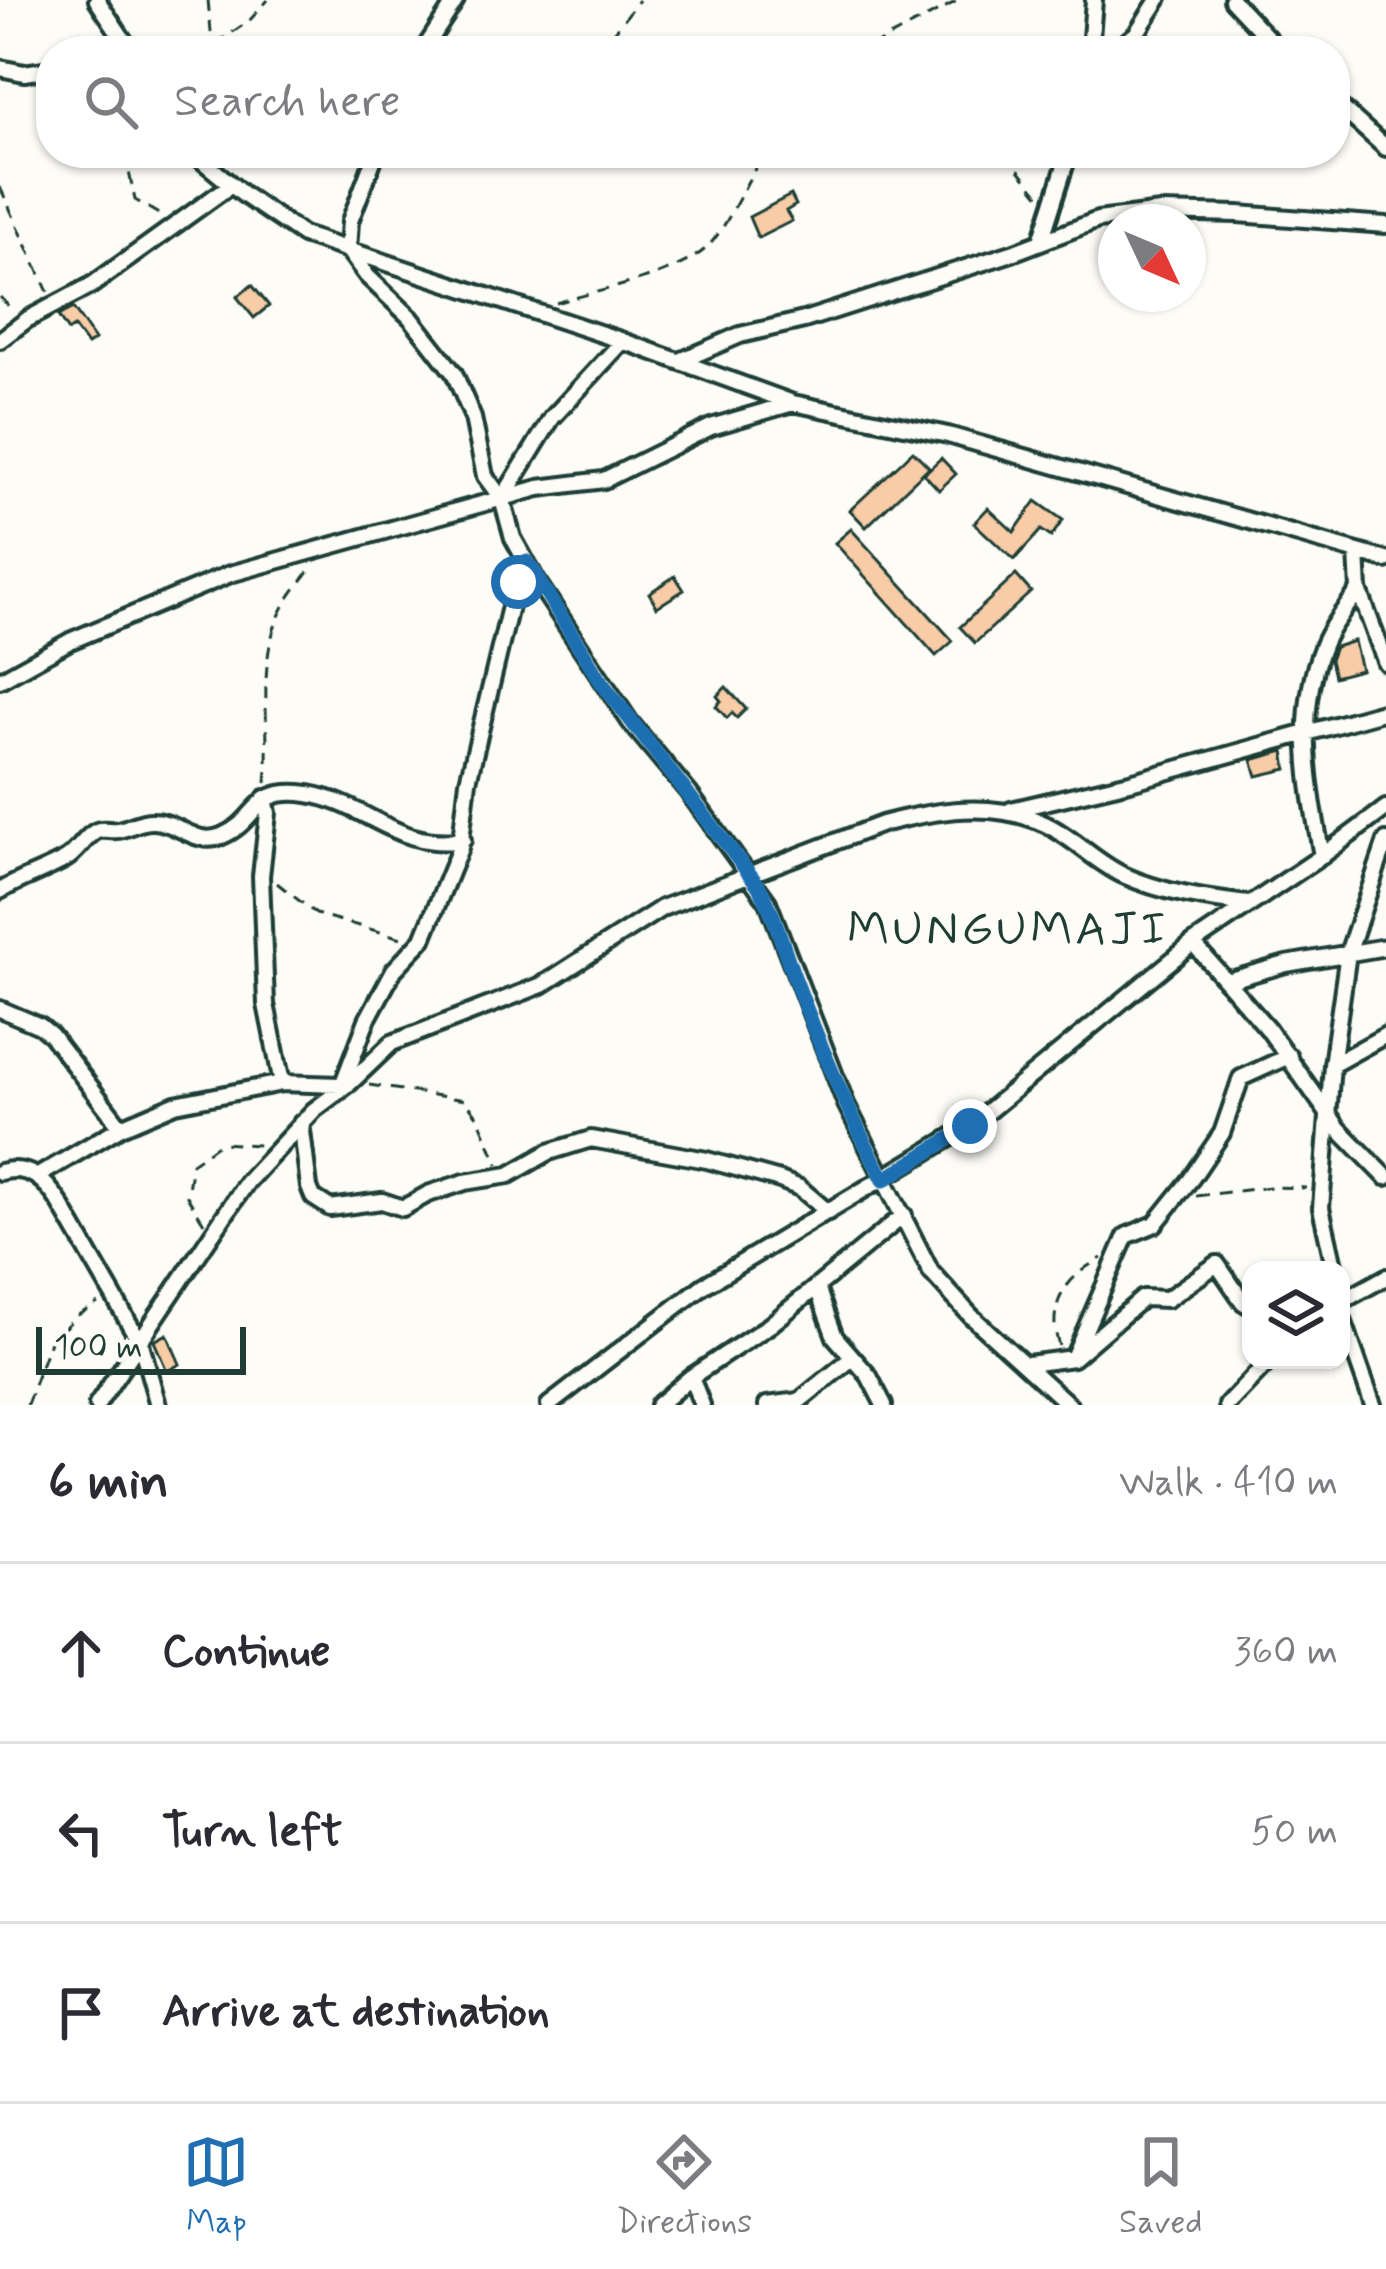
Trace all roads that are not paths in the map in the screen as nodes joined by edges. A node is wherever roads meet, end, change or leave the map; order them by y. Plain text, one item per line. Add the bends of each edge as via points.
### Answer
1 (97, 0) edge
2 (456, 0) edge
3 (1094, 0) edge
4 (1158, 0) edge
5 (1232, 0) edge
6 (121, 36) edge
7 (433, 36) edge
8 (1091, 36) edge
9 (1134, 36) edge
10 (1266, 36) edge
11 (0, 68) edge
12 (36, 71) edge
13 (1350, 116) edge
14 (1386, 148) edge
15 (211, 168) edge
16 (370, 168) edge
17 (1065, 168) edge
18 (231, 185) junction
19 (1386, 225) edge
20 (1041, 241) junction
21 (348, 250) junction
22 (0, 340) edge
23 (623, 341) junction
24 (680, 361) junction
25 (794, 403) junction
26 (502, 499) junction
27 (1357, 552) junction
28 (1386, 560) edge
29 (527, 562) junction
30 (1359, 590) junction
31 (1386, 663) edge
32 (0, 680) edge
33 (1386, 711) edge
34 (1307, 730) junction
35 (265, 798) junction
36 (1386, 808) edge
37 (1006, 811) junction
38 (463, 840) junction
39 (1386, 841) edge
40 (1322, 856) junction
41 (749, 874) junction
42 (0, 890) edge
43 (1249, 904) junction
44 (1193, 943) junction
45 (1386, 947) edge
46 (1348, 953) junction
47 (1227, 981) junction
48 (0, 1009) edge
49 (1386, 1035) edge
50 (1289, 1056) junction
51 (1332, 1065) junction
52 (282, 1083) junction
53 (343, 1086) junction
54 (1328, 1114) junction
55 (301, 1123) junction
56 (122, 1127) junction
57 (0, 1172) edge
58 (38, 1176) junction
59 (1386, 1177) edge
60 (884, 1180) junction
61 (828, 1212) junction
62 (904, 1215) junction
63 (1334, 1261) edge
64 (1386, 1276) edge
65 (817, 1288) junction
66 (1350, 1297) edge
67 (1242, 1300) edge
68 (1350, 1340) edge
69 (141, 1344) junction
70 (851, 1358) junction
71 (1068, 1359) junction
72 (1028, 1364) junction
73 (1261, 1369) edge
74 (691, 1377) junction
75 (97, 1405) edge
76 (158, 1405) edge
77 (550, 1405) edge
78 (658, 1405) edge
79 (702, 1405) edge
80 (767, 1405) edge
81 (884, 1405) edge
82 (1069, 1405) edge
83 (1227, 1405) edge
84 (1373, 1405) edge

1 - 6 street
2 - 7 street
3 - 8 street
4 - 9 street
5 - 10 street
11 - 12 street
13 - 14 street
15 - 18 street
16 - 21 street
17 - 20 street
18 - 21 street via 286,226
18 - 22 street
19 - 20 street via 1161,212 1098,220
20 - 24 street
21 - 23 street
21 - 26 street via 454,373 485,476
23 - 24 street
23 - 26 street via 566,400
24 - 25 street
25 - 26 street via 711,427 604,480
25 - 27 street via 948,435
26 - 29 street
26 - 32 street via 193,588
27 - 28 street
27 - 30 street
29 - 38 street via 468,782
29 - 41 street via 602,683
30 - 31 street
30 - 34 street via 1322,648
33 - 34 street
34 - 37 street
34 - 40 street
35 - 38 street via 310,794 399,835
35 - 42 street via 216,838 148,820 100,830 63,861
35 - 52 street via 266,1004
36 - 40 street
37 - 41 street via 914,816
37 - 43 street via 1045,824 1121,874 1176,894
38 - 53 street via 422,939 385,985
39 - 46 street
40 - 43 street
41 - 53 street via 650,915 542,986 404,1036
41 - 60 street via 768,902
43 - 44 street
44 - 47 street
44 - 60 street via 970,1126
45 - 46 street
46 - 47 street
46 - 51 street
47 - 50 street
48 - 56 street via 51,1035
49 - 51 street
50 - 54 street
50 - 71 street via 1241,1078 1215,1146 1155,1224 1126,1236
51 - 54 street
52 - 53 street
52 - 56 street via 175,1104
53 - 55 street
54 - 59 street
54 - 63 street via 1323,1223
55 - 61 street via 309,1187 330,1208 382,1201 403,1208 591,1139 780,1180
55 - 69 street via 247,1182
56 - 58 street
57 - 58 street
58 - 69 street
60 - 61 street
60 - 62 street
61 - 77 street via 703,1286
62 - 65 street
62 - 72 street via 931,1272
64 - 66 street
65 - 70 street
65 - 74 street
67 - 71 street via 1217,1264 1167,1299 1144,1298
68 - 84 street
69 - 75 street
69 - 76 street
70 - 80 street via 799,1401
70 - 81 street
71 - 72 street
72 - 82 street
73 - 83 street
74 - 78 street
74 - 79 street

